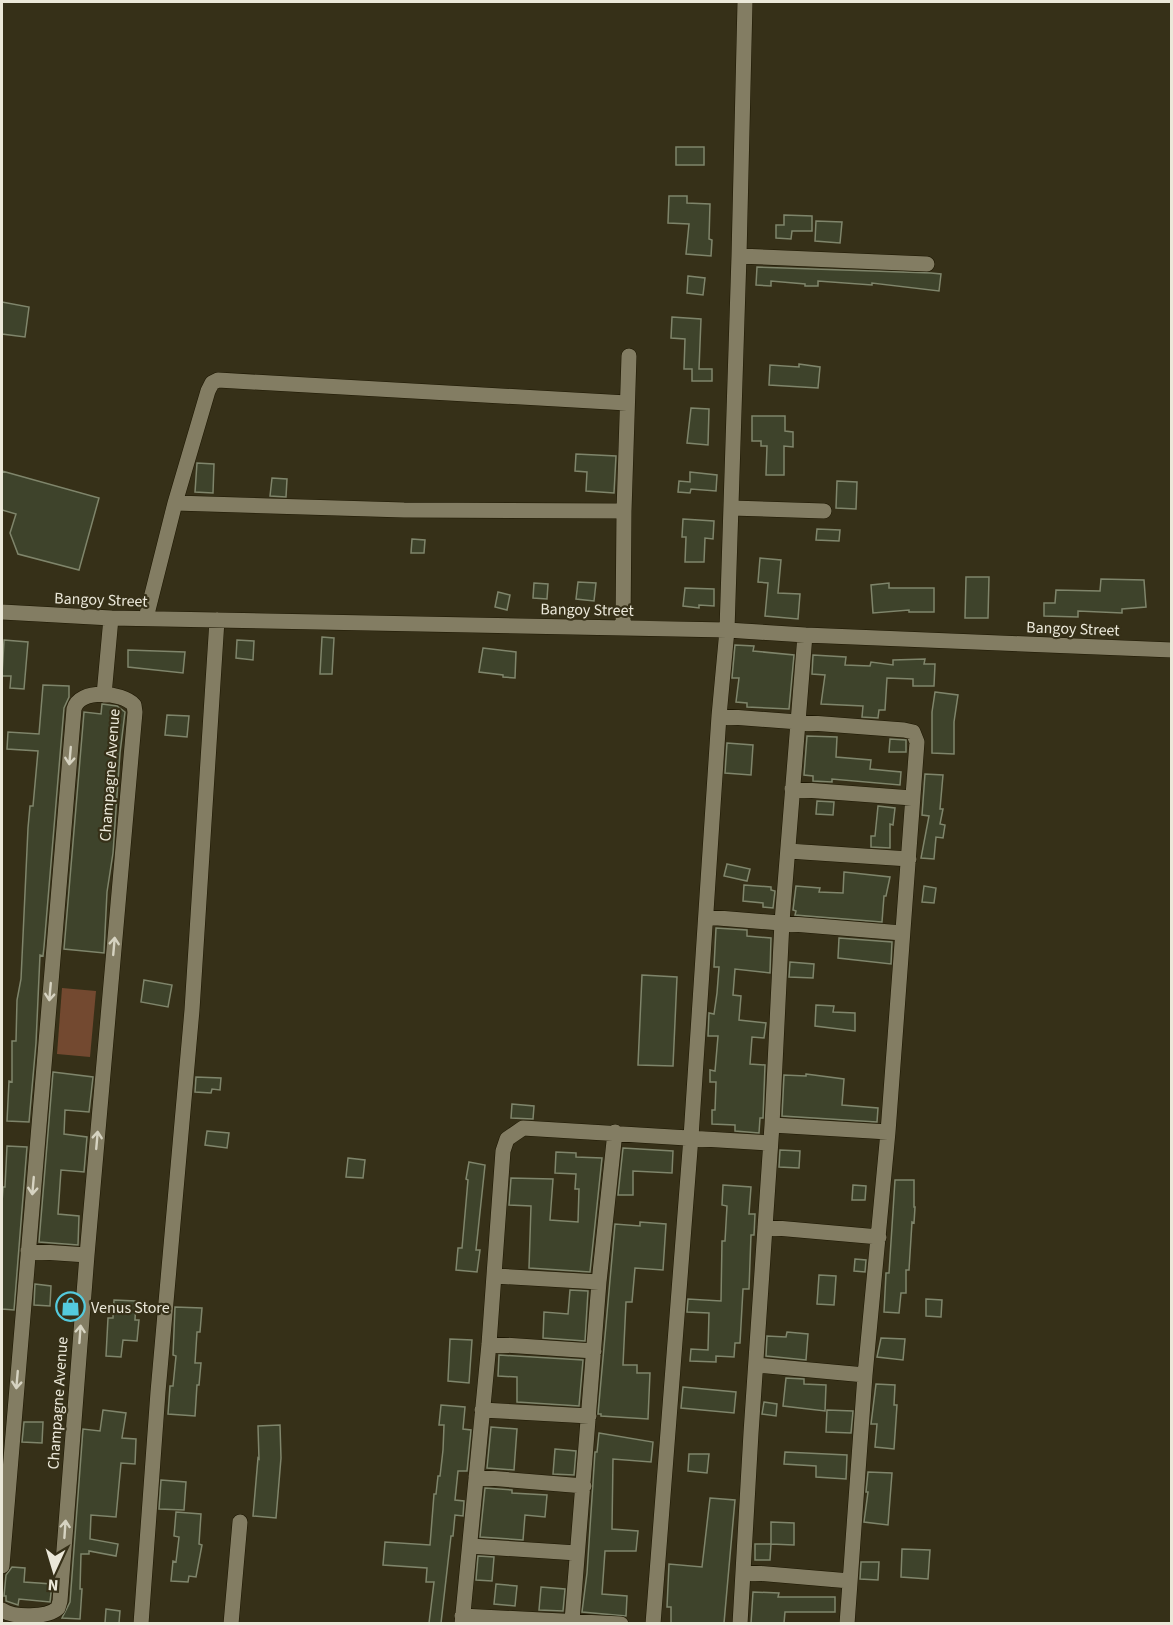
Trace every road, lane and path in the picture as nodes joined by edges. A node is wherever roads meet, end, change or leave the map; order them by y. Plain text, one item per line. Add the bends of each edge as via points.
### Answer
1 (745, 2) edge
2 (739, 256) junction
3 (927, 264) dead end
4 (629, 356) dead end
5 (627, 403) junction
6 (175, 503) junction
7 (731, 508) junction
8 (624, 511) junction
9 (824, 512) dead end
10 (2, 612) edge
11 (111, 618) junction
12 (146, 618) junction
13 (217, 620) junction
14 (623, 628) junction
15 (727, 630) junction
16 (805, 635) junction
17 (1172, 650) edge
18 (104, 695) junction
19 (718, 716) junction
20 (797, 722) junction
21 (792, 789) junction
22 (912, 798) junction
23 (788, 851) junction
24 (909, 860) junction
25 (706, 917) junction
26 (782, 922) junction
27 (902, 933) junction
28 (772, 1125) junction
29 (615, 1132) junction
30 (888, 1132) junction
31 (691, 1137) junction
32 (770, 1143) junction
33 (765, 1227) junction
34 (879, 1237) junction
35 (27, 1251) junction
36 (87, 1255) junction
37 (495, 1275) junction
38 (599, 1282) junction
39 (489, 1344) junction
40 (594, 1351) junction
41 (756, 1365) junction
42 (865, 1376) junction
43 (482, 1410) junction
44 (590, 1416) junction
45 (476, 1477) junction
46 (584, 1486) junction
47 (240, 1522) dead end
48 (470, 1546) junction
49 (577, 1553) junction
50 (2, 1566) edge
51 (744, 1572) junction
52 (850, 1581) junction
53 (2, 1610) edge
54 (462, 1620) edge
55 (572, 1621) junction
56 (141, 1623) edge
57 (231, 1623) edge
58 (621, 1623) edge
59 (653, 1623) edge
60 (740, 1623) edge
61 (847, 1623) edge

1 - 2 street
2 - 3 street
2 - 7 street
4 - 5 street
5 - 6 street via 218,380 208,391
5 - 8 street
6 - 8 street
6 - 12 street
7 - 9 street
7 - 15 street
8 - 14 street
10 - 11 street, Bangoy Street
11 - 12 street, Bangoy Street
11 - 18 street
12 - 13 street, Bangoy Street
13 - 14 street, Bangoy Street
13 - 56 street via 192,1010
14 - 15 street, Bangoy Street
15 - 16 street, Bangoy Street
15 - 19 street
16 - 17 street, Bangoy Street
16 - 20 street
18 -> 35 street, Champagne Avenue via 86,695 74,710
36 -> 18 street, Champagne Avenue via 135,712 126,698
19 - 20 street
19 - 25 street
20 - 21 street
20 - 22 street via 913,732 917,742
21 - 22 street
21 - 23 street
22 - 24 street
23 - 24 street
23 - 26 street
24 - 27 street
25 - 26 street
25 - 31 street
26 - 27 street
26 - 28 street
27 - 30 street
28 - 30 street
28 - 32 street
29 - 31 street
29 - 37 street via 523,1128 507,1139
29 - 38 street
30 - 34 street
31 - 32 street
31 - 59 street
32 - 33 street
33 - 34 street
33 - 41 street
34 - 42 street
35 - 36 street
35 -> 50 street, Champagne Avenue
53 -> 36 street, Champagne Avenue via 9,1614 46,1615 58,1608 60,1601
37 - 38 street
37 - 39 street
38 - 40 street
39 - 40 street
39 - 43 street
40 - 44 street
41 - 42 street
41 - 51 street
42 - 52 street
43 - 44 street
43 - 45 street
44 - 46 street
45 - 46 street
45 - 48 street
46 - 49 street
47 - 57 street
48 - 49 street
48 - 54 street
49 - 55 street
51 - 52 street
51 - 60 street
52 - 61 street
54 - 55 street
55 - 58 street

